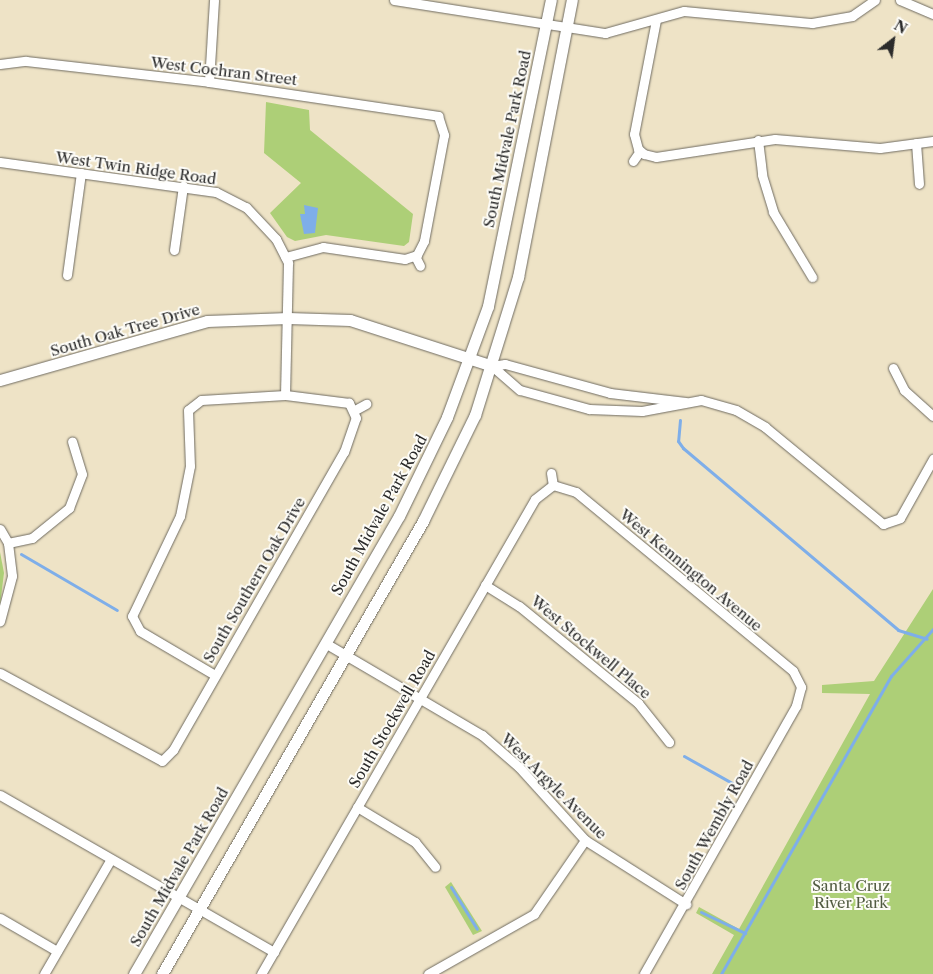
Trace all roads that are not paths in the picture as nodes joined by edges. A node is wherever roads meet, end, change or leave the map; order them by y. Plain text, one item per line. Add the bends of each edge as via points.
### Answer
1 (214, 0) edge
2 (394, 0) edge
3 (551, 0) edge
4 (572, 0) edge
5 (876, 0) edge
6 (900, 0) edge
7 (933, 14) edge
8 (656, 20) junction
9 (546, 21) junction
10 (568, 25) junction
11 (0, 64) edge
12 (209, 82) junction
13 (758, 140) junction
14 (933, 141) edge
15 (916, 143) junction
16 (640, 151) junction
17 (633, 160) dead end
18 (0, 162) edge
19 (81, 173) junction
20 (919, 184) dead end
21 (183, 186) junction
22 (174, 250) dead end
23 (416, 256) junction
24 (285, 257) junction
25 (420, 266) dead end
26 (67, 275) dead end
27 (812, 277) dead end
28 (288, 318) junction
29 (471, 358) junction
30 (492, 366) junction
31 (893, 368) dead end
32 (0, 380) edge
33 (285, 395) junction
34 (690, 403) junction
35 (366, 404) dead end
36 (354, 409) junction
37 (933, 416) edge
38 (72, 442) dead end
39 (933, 459) edge
40 (551, 473) dead end
41 (553, 485) junction
42 (0, 529) edge
43 (8, 543) junction
44 (485, 585) junction
45 (0, 621) edge
46 (325, 643) junction
47 (346, 655) junction
48 (0, 673) edge
49 (215, 675) junction
50 (802, 687) joint
51 (420, 697) junction
52 (669, 742) dead end
53 (0, 796) edge
54 (357, 807) junction
55 (585, 840) junction
56 (112, 859) junction
57 (434, 867) dead end
58 (179, 897) junction
59 (686, 904) junction
60 (200, 909) junction
61 (0, 918) edge
62 (57, 951) junction
63 (274, 952) junction
64 (44, 974) edge
65 (134, 974) edge
66 (162, 974) edge
67 (261, 974) edge
68 (428, 974) edge
69 (644, 974) edge

1 - 12 street
2 - 9 street
3 - 9 main road, South Midvale Park Road
4 - 10 main road
5 - 8 street via 852,16 812,23 684,11
6 - 7 street
8 - 10 street via 605,33
8 - 16 street via 634,134
9 - 10 street
9 - 29 main road, South Midvale Park Road via 488,306
10 - 30 main road via 518,277
11 - 12 street, West Cochran Street via 26,61
12 - 23 street, West Cochran Street via 426,111 445,118 424,241
13 - 15 street via 880,148
13 - 16 street via 656,157
13 - 27 street via 762,175 773,212
14 - 15 street
15 - 20 street
16 - 17 street
18 - 19 street, West Twin Ridge Road
19 - 21 street, West Twin Ridge Road
19 - 26 street
21 - 22 street
21 - 24 street, West Twin Ridge Road via 216,192 246,207 276,239
23 - 24 street via 322,247
23 - 25 street
24 - 28 street, West Twin Ridge Road via 290,302
28 - 29 main road, South Oak Tree Drive via 350,320
28 - 32 main road, South Oak Tree Drive via 207,321
28 - 33 street, West Twin Ridge Road
29 - 30 main road, South Oak Tree Drive
29 - 46 main road, South Midvale Park Road via 419,479
30 - 34 street via 505,364 610,393
30 - 34 street via 520,390 589,409 642,411
30 - 47 main road via 447,477
31 - 37 street via 904,390
33 - 36 street via 338,399
33 - 49 street via 201,400 186,405 190,466 180,516 128,623
34 - 39 street via 701,400 736,410 765,427 867,514 891,527 900,518
35 - 36 street
36 - 49 street, South Southern Oak Drive via 355,426 344,452
38 - 43 street via 82,474 69,508 32,538
40 - 41 street
41 - 44 street, South Stockwell Road via 535,499
41 - 50 street, West Kennington Avenue via 576,492 793,671
42 - 43 street
43 - 45 street via 12,576
44 - 51 street, South Stockwell Road
44 - 52 street, West Stockwell Place via 519,606 638,704
46 - 47 street, West Argyle Avenue
46 - 58 main road, South Midvale Park Road
47 - 51 street, West Argyle Avenue
47 - 60 main road
48 - 49 street, South Southern Oak Drive via 164,764
50 - 59 street, South Wembly Road via 796,706
51 - 54 street, South Stockwell Road
51 - 55 street, West Argyle Avenue via 494,744
53 - 56 street
54 - 57 street via 415,842
54 - 63 street, South Stockwell Road
55 - 59 street, West Argyle Avenue
55 - 68 street via 534,914
56 - 58 street
56 - 62 street
58 - 60 street
58 - 65 main road, South Midvale Park Road
59 - 69 street, South Wembly Road
60 - 63 street
60 - 66 main road
61 - 62 street
62 - 64 street
63 - 67 street, South Stockwell Road

